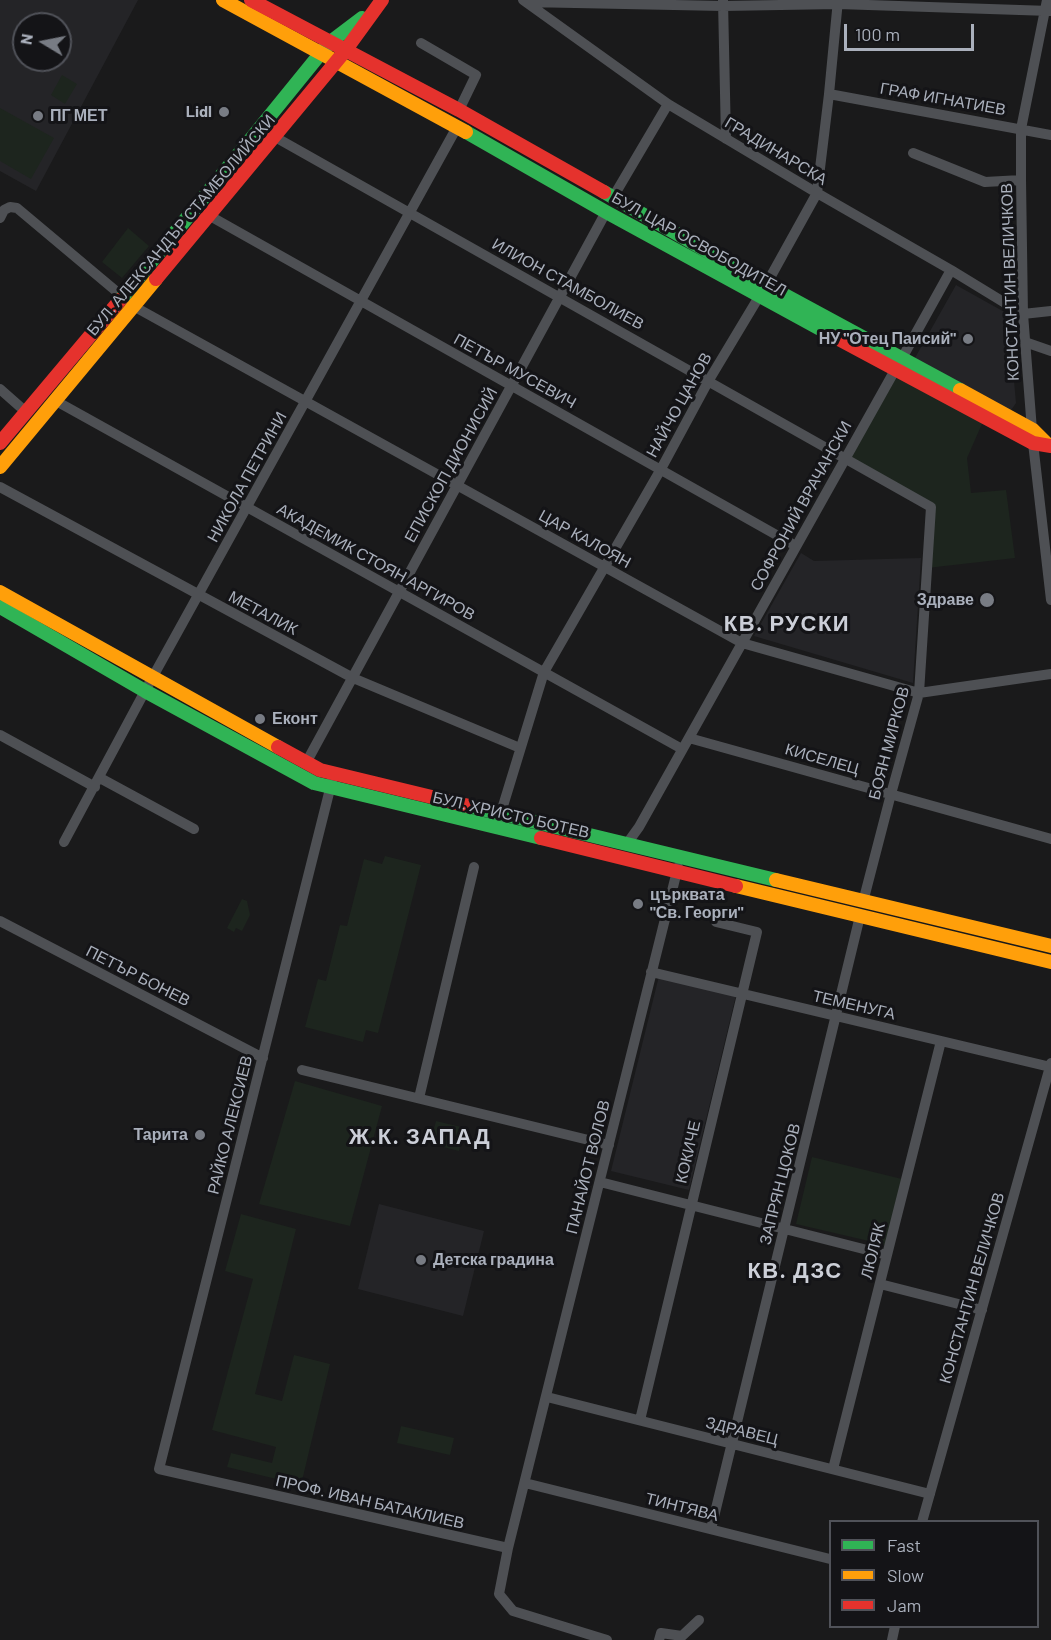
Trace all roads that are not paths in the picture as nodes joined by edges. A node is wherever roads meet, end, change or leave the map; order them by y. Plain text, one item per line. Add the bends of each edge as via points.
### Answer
1 (223, 0) edge
2 (251, 0) edge
3 (524, 1) edge
4 (621, 2) edge
5 (838, 2) edge
6 (723, 3) edge
7 (378, 4) edge
8 (1048, 7) edge
9 (422, 43) dead end
10 (325, 48) junction
11 (340, 56) junction
12 (829, 94) junction
13 (668, 104) junction
14 (459, 110) junction
15 (457, 127) junction
16 (1021, 129) junction
17 (1051, 135) edge
18 (279, 139) junction
19 (726, 139) junction
20 (913, 153) dead end
21 (1021, 180) junction
22 (817, 193) junction
23 (612, 199) junction
24 (410, 212) junction
25 (606, 213) junction
26 (0, 218) edge
27 (215, 219) junction
28 (951, 270) junction
29 (763, 291) junction
30 (123, 296) junction
31 (560, 297) junction
32 (361, 301) junction
33 (135, 306) junction
34 (1051, 311) edge
35 (1023, 314) junction
36 (1025, 342) junction
37 (1051, 351) edge
38 (900, 361) junction
39 (709, 380) junction
40 (512, 386) junction
41 (0, 389) edge
42 (56, 401) junction
43 (306, 401) junction
44 (1031, 406) junction
45 (26, 411) junction
46 (1011, 418) junction
47 (1041, 441) edge
48 (0, 443) edge
49 (846, 458) junction
50 (0, 467) edge
51 (661, 469) junction
52 (457, 485) junction
53 (0, 487) edge
54 (247, 508) junction
55 (796, 546) junction
56 (604, 567) junction
57 (0, 592) edge
58 (399, 592) junction
59 (199, 595) junction
60 (1051, 600) edge
61 (0, 607) edge
62 (742, 643) junction
63 (544, 672) junction
64 (1051, 674) edge
65 (153, 676) junction
66 (352, 678) junction
67 (145, 691) junction
68 (919, 693) junction
69 (0, 735) edge
70 (689, 738) junction
71 (520, 748) junction
72 (682, 749) junction
73 (309, 757) junction
74 (334, 774) junction
75 (97, 782) junction
76 (330, 788) junction
77 (891, 794) junction
78 (501, 814) junction
79 (496, 828) junction
80 (194, 829) dead end
81 (1051, 839) edge
82 (64, 842) dead end
83 (626, 845) junction
84 (678, 864) junction
85 (474, 867) dead end
86 (862, 909) junction
87 (0, 921) edge
88 (716, 922) dead end
89 (1051, 946) edge
90 (1051, 962) edge
91 (651, 972) junction
92 (741, 993) junction
93 (836, 1016) junction
94 (941, 1041) junction
95 (263, 1058) junction
96 (1051, 1065) edge
97 (302, 1070) dead end
98 (419, 1098) junction
99 (609, 1144) junction
100 (600, 1182) junction
101 (691, 1205) junction
102 (784, 1229) junction
103 (887, 1255) junction
104 (880, 1284) junction
105 (981, 1310) junction
106 (547, 1396) junction
107 (640, 1420) junction
108 (732, 1444) junction
109 (159, 1469) joint
110 (833, 1469) junction
111 (525, 1484) junction
112 (930, 1494) junction
113 (922, 1520) edge
114 (711, 1529) junction
115 (508, 1548) junction
116 (829, 1558) edge
117 (699, 1620) dead end
118 (607, 1640) edge
119 (659, 1640) edge

1 - 10 street
2 - 10 street
3 - 4 street
3 - 13 street, ГРАДИНАРСКА
4 - 6 street
5 - 6 street
5 - 8 street
5 - 12 street, НАЙЧО ЦАНОВ
6 - 19 street
7 - 10 street, БУЛ. АЛЕКСАНДЪР СТАМБОЛИЙСКИ
7 - 11 street, БУЛ. АЛЕКСАНДЪР СТАМБОЛИЙСКИ
8 - 16 street, КОНСТАНТИН ВЕЛИЧКОВ
9 - 14 street via 476,75
10 - 11 street
10 - 30 street, БУЛ. АЛЕКСАНДЪР СТАМБОЛИЙСКИ
11 - 14 street, БУЛ. ЦАР ОСВОБОДИТЕЛ
11 - 15 street, БУЛ. ЦАР ОСВОБОДИТЕЛ
11 - 18 street, БУЛ. АЛЕКСАНДЪР СТАМБОЛИЙСКИ
12 - 16 street, ГРАФ ИГНАТИЕВ
12 - 22 street, НАЙЧО ЦАНОВ
13 - 19 street, ГРАДИНАРСКА
13 - 23 street
14 - 23 street, БУЛ. ЦАР ОСВОБОДИТЕЛ
15 - 24 street, НИКОЛА ПЕТРИНИ
15 - 25 street, БУЛ. ЦАР ОСВОБОДИТЕЛ
16 - 17 street, ГРАФ ИГНАТИЕВ
16 - 21 street, КОНСТАНТИН ВЕЛИЧКОВ
18 - 24 street, ИЛИОН СТАМБОЛИЕВ
18 - 27 street, БУЛ. АЛЕКСАНДЪР СТАМБОЛИЙСКИ
19 - 22 street, ГРАДИНАРСКА
20 - 21 street via 985,182
21 - 35 street, КОНСТАНТИН ВЕЛИЧКОВ
22 - 28 street, ГРАДИНАРСКА
22 - 29 street, НАЙЧО ЦАНОВ
23 - 29 street, БУЛ. ЦАР ОСВОБОДИТЕЛ
24 - 31 street, ИЛИОН СТАМБОЛИЕВ
24 - 32 street, НИКОЛА ПЕТРИНИ
25 - 29 street, БУЛ. ЦАР ОСВОБОДИТЕЛ
25 - 31 street, ЕПИСКОП ДИОНИСИЙ
26 - 30 street, ЦАР КАЛОЯН via 4,210 17,208
27 - 32 street, ПЕТЪР МУСЕВИЧ
27 - 33 street, БУЛ. АЛЕКСАНДЪР СТАМБОЛИЙСКИ
28 - 35 street, ГРАДИНАРСКА
28 - 38 street, СОФРОНИЙ ВРАЧАНСКИ
29 - 38 street, БУЛ. ЦАР ОСВОБОДИТЕЛ
29 - 39 street, НАЙЧО ЦАНОВ
30 - 33 street, ЦАР КАЛОЯН
30 - 45 street, БУЛ. АЛЕКСАНДЪР СТАМБОЛИЙСКИ
31 - 39 street, ИЛИОН СТАМБОЛИЕВ
31 - 40 street, ЕПИСКОП ДИОНИСИЙ
32 - 40 street, ПЕТЪР МУСЕВИЧ
32 - 43 street, НИКОЛА ПЕТРИНИ
33 - 42 street, БУЛ. АЛЕКСАНДЪР СТАМБОЛИЙСКИ
33 - 43 street, ЦАР КАЛОЯН
34 - 35 street
35 - 36 street, КОНСТАНТИН ВЕЛИЧКОВ
36 - 37 street
36 - 44 street, КОНСТАНТИН ВЕЛИЧКОВ
38 - 46 street, БУЛ. ЦАР ОСВОБОДИТЕЛ
38 - 47 street, БУЛ. ЦАР ОСВОБОДИТЕЛ
38 - 49 street, СОФРОНИЙ ВРАЧАНСКИ
39 - 49 street, ИЛИОН СТАМБОЛИЕВ
39 - 51 street, НАЙЧО ЦАНОВ
40 - 51 street, ПЕТЪР МУСЕВИЧ
40 - 52 street, ЕПИСКОП ДИОНИСИЙ
41 - 45 street
42 - 50 street, БУЛ. АЛЕКСАНДЪР СТАМБОЛИЙСКИ
42 - 54 street, АКАДЕМИК СТОЯН АРГИРОВ
43 - 52 street, ЦАР КАЛОЯН
43 - 54 street, НИКОЛА ПЕТРИНИ
44 - 46 street
44 - 47 street, КОНСТАНТИН ВЕЛИЧКОВ
45 - 48 street, БУЛ. АЛЕКСАНДЪР СТАМБОЛИЙСКИ
46 - 47 street, БУЛ. ЦАР ОСВОБОДИТЕЛ
47 - 60 street, КОНСТАНТИН ВЕЛИЧКОВ
49 - 55 street, СОФРОНИЙ ВРАЧАНСКИ
49 - 68 street, БОЯН МИРКОВ via 931,507
51 - 55 street, ПЕТЪР МУСЕВИЧ
51 - 56 street, НАЙЧО ЦАНОВ
52 - 56 street, ЦАР КАЛОЯН
52 - 58 street, ЕПИСКОП ДИОНИСИЙ
53 - 59 street, МЕТАЛИК
54 - 58 street, АКАДЕМИК СТОЯН АРГИРОВ
54 - 59 street, НИКОЛА ПЕТРИНИ
55 - 62 street, СОФРОНИЙ ВРАЧАНСКИ
56 - 62 street, ЦАР КАЛОЯН
56 - 63 street, НАЙЧО ЦАНОВ
57 - 65 street, БУЛ. ХРИСТО БОТЕВ
58 - 63 street, АКАДЕМИК СТОЯН АРГИРОВ
58 - 66 street, ЕПИСКОП ДИОНИСИЙ
59 - 65 street, НИКОЛА ПЕТРИНИ
59 - 66 street, МЕТАЛИК
61 - 67 street, БУЛ. ХРИСТО БОТЕВ
62 - 68 street, ЦАР КАЛОЯН
62 - 70 street, СОФРОНИЙ ВРАЧАНСКИ
63 - 71 street, НАЙЧО ЦАНОВ
63 - 72 street, АКАДЕМИК СТОЯН АРГИРОВ
64 - 68 street, ЦАР КАЛОЯН
65 - 67 street, НИКОЛА ПЕТРИНИ
65 - 73 street, БУЛ. ХРИСТО БОТЕВ
66 - 71 street, МЕТАЛИК
66 - 73 street, ЕПИСКОП ДИОНИСИЙ
67 - 75 street, НИКОЛА ПЕТРИНИ
67 - 76 street, БУЛ. ХРИСТО БОТЕВ via 298,775
68 - 77 street, БОЯН МИРКОВ
69 - 75 street
70 - 72 street, СОФРОНИЙ ВРАЧАНСКИ
70 - 77 street, КИСЕЛЕЦ
71 - 78 street, НАЙЧО ЦАНОВ
72 - 83 street, СОФРОНИЙ ВРАЧАНСКИ
73 - 74 street, БУЛ. ХРИСТО БОТЕВ
74 - 76 street, РАЙКО АЛЕКСИЕВ
74 - 78 street, БУЛ. ХРИСТО БОТЕВ
75 - 80 street
75 - 82 street, НИКОЛА ПЕТРИНИ
76 - 79 street, БУЛ. ХРИСТО БОТЕВ
76 - 95 street, РАЙКО АЛЕКСИЕВ
77 - 81 street, КИСЕЛЕЦ
77 - 86 street, БОЯН МИРКОВ
78 - 79 street, НАЙЧО ЦАНОВ
78 - 83 street, БУЛ. ХРИСТО БОТЕВ
79 - 84 street, БУЛ. ХРИСТО БОТЕВ
83 - 84 street, БУЛ. ХРИСТО БОТЕВ
84 - 86 street, БУЛ. ХРИСТО БОТЕВ
84 - 91 street, ПАНАЙОТ ВОЛОВ
85 - 98 street
86 - 89 street, БУЛ. ХРИСТО БОТЕВ
86 - 90 street, БУЛ. ХРИСТО БОТЕВ
86 - 93 street, ЗАПРЯН ЦОКОВ
87 - 95 street, ПЕТЪР БОНЕВ
88 - 92 street, КОКИЧЕ via 757,932
91 - 92 street, ТЕМЕНУГА
91 - 99 street, ПАНАЙОТ ВОЛОВ
92 - 93 street, ТЕМЕНУГА
92 - 101 street, КОКИЧЕ
93 - 94 street, ТЕМЕНУГА
93 - 102 street, ЗАПРЯН ЦОКОВ
94 - 96 street, ТЕМЕНУГА
94 - 103 street, ЛЮЛЯК
95 - 109 street, РАЙКО АЛЕКСИЕВ
96 - 105 street, КОНСТАНТИН ВЕЛИЧКОВ
97 - 98 street
98 - 99 street
99 - 100 street, ПАНАЙОТ ВОЛОВ
100 - 101 street
100 - 106 street, ПАНАЙОТ ВОЛОВ
101 - 102 street
101 - 107 street, КОКИЧЕ
102 - 103 street
102 - 108 street, ЗАПРЯН ЦОКОВ
103 - 104 street, ЛЮЛЯК
104 - 105 street
104 - 110 street, ЛЮЛЯК
105 - 112 street, КОНСТАНТИН ВЕЛИЧКОВ
106 - 107 street, ЗДРАВЕЦ
106 - 111 street, ПАНАЙОТ ВОЛОВ
107 - 108 street, ЗДРАВЕЦ
108 - 110 street, ЗДРАВЕЦ
108 - 114 street, ЗАПРЯН ЦОКОВ
109 - 115 street, ПРОФ. ИВАН БАТАКЛИЕВ
110 - 112 street, ЗДРАВЕЦ
111 - 114 street, ТИНТЯВА
111 - 115 street
112 - 113 street, КОНСТАНТИН ВЕЛИЧКОВ
114 - 116 street, ТИНТЯВА
115 - 118 street via 499,1594 513,1611
117 - 119 street via 682,1636 661,1633

